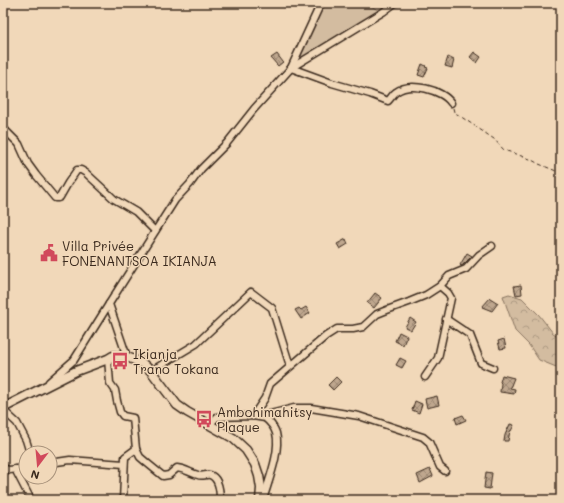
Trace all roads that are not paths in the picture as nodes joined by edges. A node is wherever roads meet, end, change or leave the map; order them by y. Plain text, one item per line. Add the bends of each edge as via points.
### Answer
1 (321, 3) edge
2 (395, 3) edge
3 (291, 68) junction
4 (451, 103) road end
5 (3, 128) edge
6 (155, 231) junction
7 (492, 246) dead end
8 (440, 286) junction
9 (109, 304) junction
10 (446, 319) junction
11 (127, 357) junction
12 (108, 359) junction
13 (290, 366) junction
14 (493, 368) dead end
15 (151, 371) junction
16 (425, 377) dead end
17 (44, 387) junction
18 (3, 409) edge
19 (253, 416) junction
20 (265, 418) junction
21 (209, 425) junction
22 (28, 445) edge
23 (136, 450) junction
24 (58, 462) edge
25 (124, 464) junction
26 (3, 468) edge
27 (18, 469) edge
28 (15, 470) junction
29 (445, 471) dead end
30 (31, 500) edge
31 (122, 500) edge
32 (220, 500) edge
33 (261, 500) edge

1 - 3 street
2 - 3 street
3 - 4 street via 388,101 396,92 415,87 443,95
3 - 6 street via 175,200
5 - 6 street via 19,144 28,164 56,198 60,197 77,170 82,170 114,199 136,212
6 - 9 street
7 - 8 street via 466,269 449,276
8 - 10 street via 451,298
8 - 13 street via 426,295 377,314 363,327 337,329
9 - 11 street
9 - 17 street via 74,360
10 - 14 street via 470,335 481,364
10 - 16 street via 438,358
11 - 12 main road via 113,356
11 - 15 main road via 142,363
12 - 17 main road
12 - 23 street via 110,383 115,390 120,412 133,418
13 - 15 street via 272,308 251,292 196,344
13 - 19 street via 270,384 265,398
15 - 21 main road via 177,405
17 - 18 main road
18 - 22 street via 17,423
19 - 20 street
19 - 21 street via 217,417
20 - 29 street via 270,414 294,408 311,408 359,416 423,437 429,442 440,467
20 - 33 street via 276,432 277,441 276,456
21 - 33 main road via 233,438 246,450 259,476
23 - 25 street via 125,457
23 - 32 street via 140,457 163,476 169,476 177,468 199,476 213,476
24 - 25 street via 70,460
25 - 31 street
26 - 28 street
27 - 28 street
28 - 30 street

